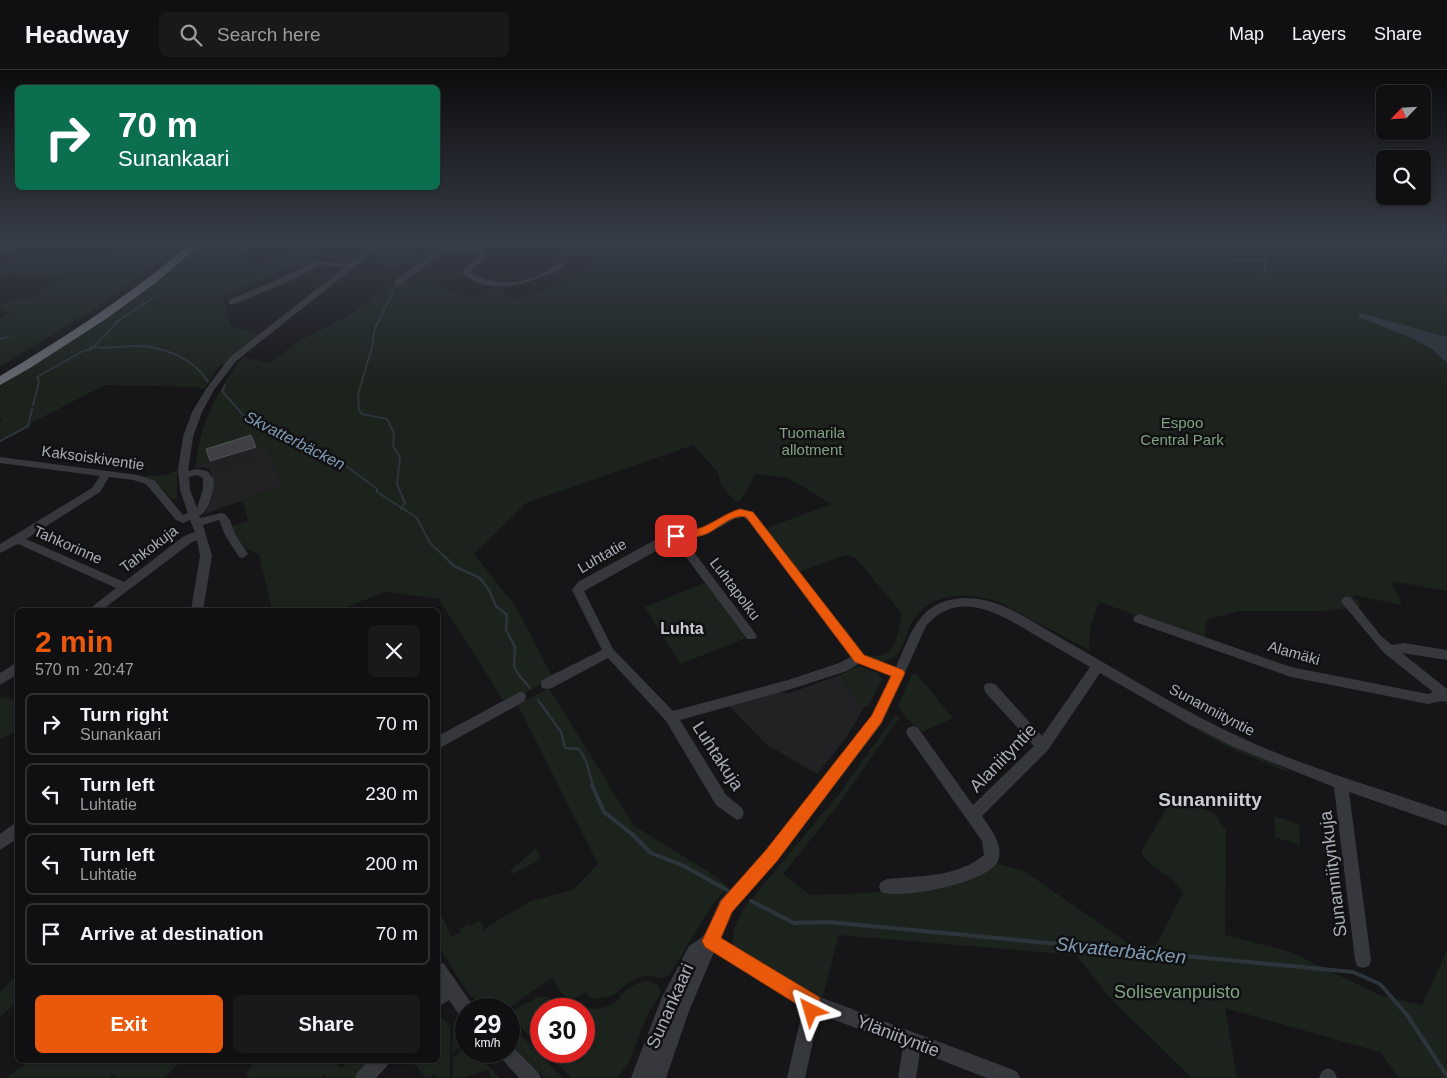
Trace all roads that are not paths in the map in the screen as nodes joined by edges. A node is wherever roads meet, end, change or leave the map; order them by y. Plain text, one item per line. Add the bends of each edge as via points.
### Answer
1 (125, 290) edge
2 (139, 290) edge
3 (260, 290) edge
4 (323, 290) edge
5 (232, 302) dead end
6 (0, 371) edge
7 (0, 381) edge
8 (0, 460) edge
9 (106, 474) junction
10 (183, 475) junction
11 (197, 524) junction
12 (676, 536) junction
13 (18, 539) junction
14 (0, 550) edge
15 (243, 554) dead end
16 (125, 587) junction
17 (1347, 601) dead end
18 (974, 603) joint
19 (97, 608) edge
20 (197, 608) edge
21 (1139, 619) dead end
22 (751, 636) dead end
23 (1388, 650) junction
24 (609, 652) junction
25 (1447, 655) edge
26 (859, 658) junction
27 (1098, 666) junction
28 (15, 669) edge
29 (899, 673) junction
30 (0, 680) edge
31 (547, 684) dead end
32 (990, 688) dead end
33 (1445, 696) edge
34 (520, 697) dead end
35 (671, 717) junction
36 (914, 732) dead end
37 (440, 742) edge
38 (1043, 746) junction
39 (1341, 782) junction
40 (736, 812) dead end
41 (974, 815) junction
42 (1447, 818) edge
43 (15, 830) edge
44 (0, 843) edge
45 (887, 887) dead end
46 (710, 941) junction
47 (1363, 960) dead end
48 (440, 980) edge
49 (443, 994) edge
50 (455, 1002) edge
51 (813, 1004) junction
52 (912, 1042) junction
53 (378, 1063) edge
54 (518, 1063) edge
55 (364, 1078) edge
56 (532, 1078) edge
57 (640, 1078) edge
58 (657, 1078) edge
59 (796, 1078) edge
60 (907, 1078) edge
61 (1011, 1078) edge

1 - 6 highway
2 - 7 highway
3 - 5 street
4 - 10 street via 228,365 197,412 185,450
8 - 9 street, Kaksoiskiventie
9 - 11 street, Kaksoiskiventie via 150,482 180,518
9 - 13 street via 96,490
10 - 11 street
10 - 11 street via 201,471 208,478 208,489
11 - 15 street, Tahkokuja via 221,516
11 - 16 street, Tahkokuja via 188,539
11 - 20 street via 206,556
12 - 22 street, Luhtapolku
12 - 24 street, Luhtatie via 578,590
12 - 26 street, Luhtatie via 702,532 740,512 749,515
13 - 14 street, Tahkorinne
13 - 16 street, Tahkorinne
16 - 19 street, Tahkokuja
17 - 23 street
18 - 27 street, Sunanniityntie via 1005,612
18 - 29 street, Sunankaari via 949,604 928,615
21 - 33 street, Alamäki via 1291,672 1428,699
23 - 25 street via 1404,648
23 - 33 street
24 - 31 street
24 - 35 street, Luhtatie
26 - 29 street
26 - 35 street via 843,667 788,685
27 - 38 street, Alaniityntie
27 - 39 street, Sunanniityntie via 1247,747
28 - 30 street
29 - 46 street, Sunankaari via 877,719 772,856 726,906
32 - 38 street
34 - 37 street
35 - 40 street, Luhtakuja via 722,800
36 - 41 street, Alaniityntie
38 - 41 street, Alaniityntie
39 - 42 street, Sunanniityntie
39 - 47 street, Sunanniitynkuja
41 - 45 street via 989,839 992,858 986,865 959,876
43 - 44 street
46 - 51 street, Yläniityntie
46 - 57 street, Sunankaari via 695,952 668,1003
46 - 58 street, Sunankaari
48 - 49 street
49 - 50 street
51 - 52 street, Yläniityntie
51 - 59 street
52 - 60 street
52 - 61 street, Yläniityntie
53 - 55 street
54 - 56 street

